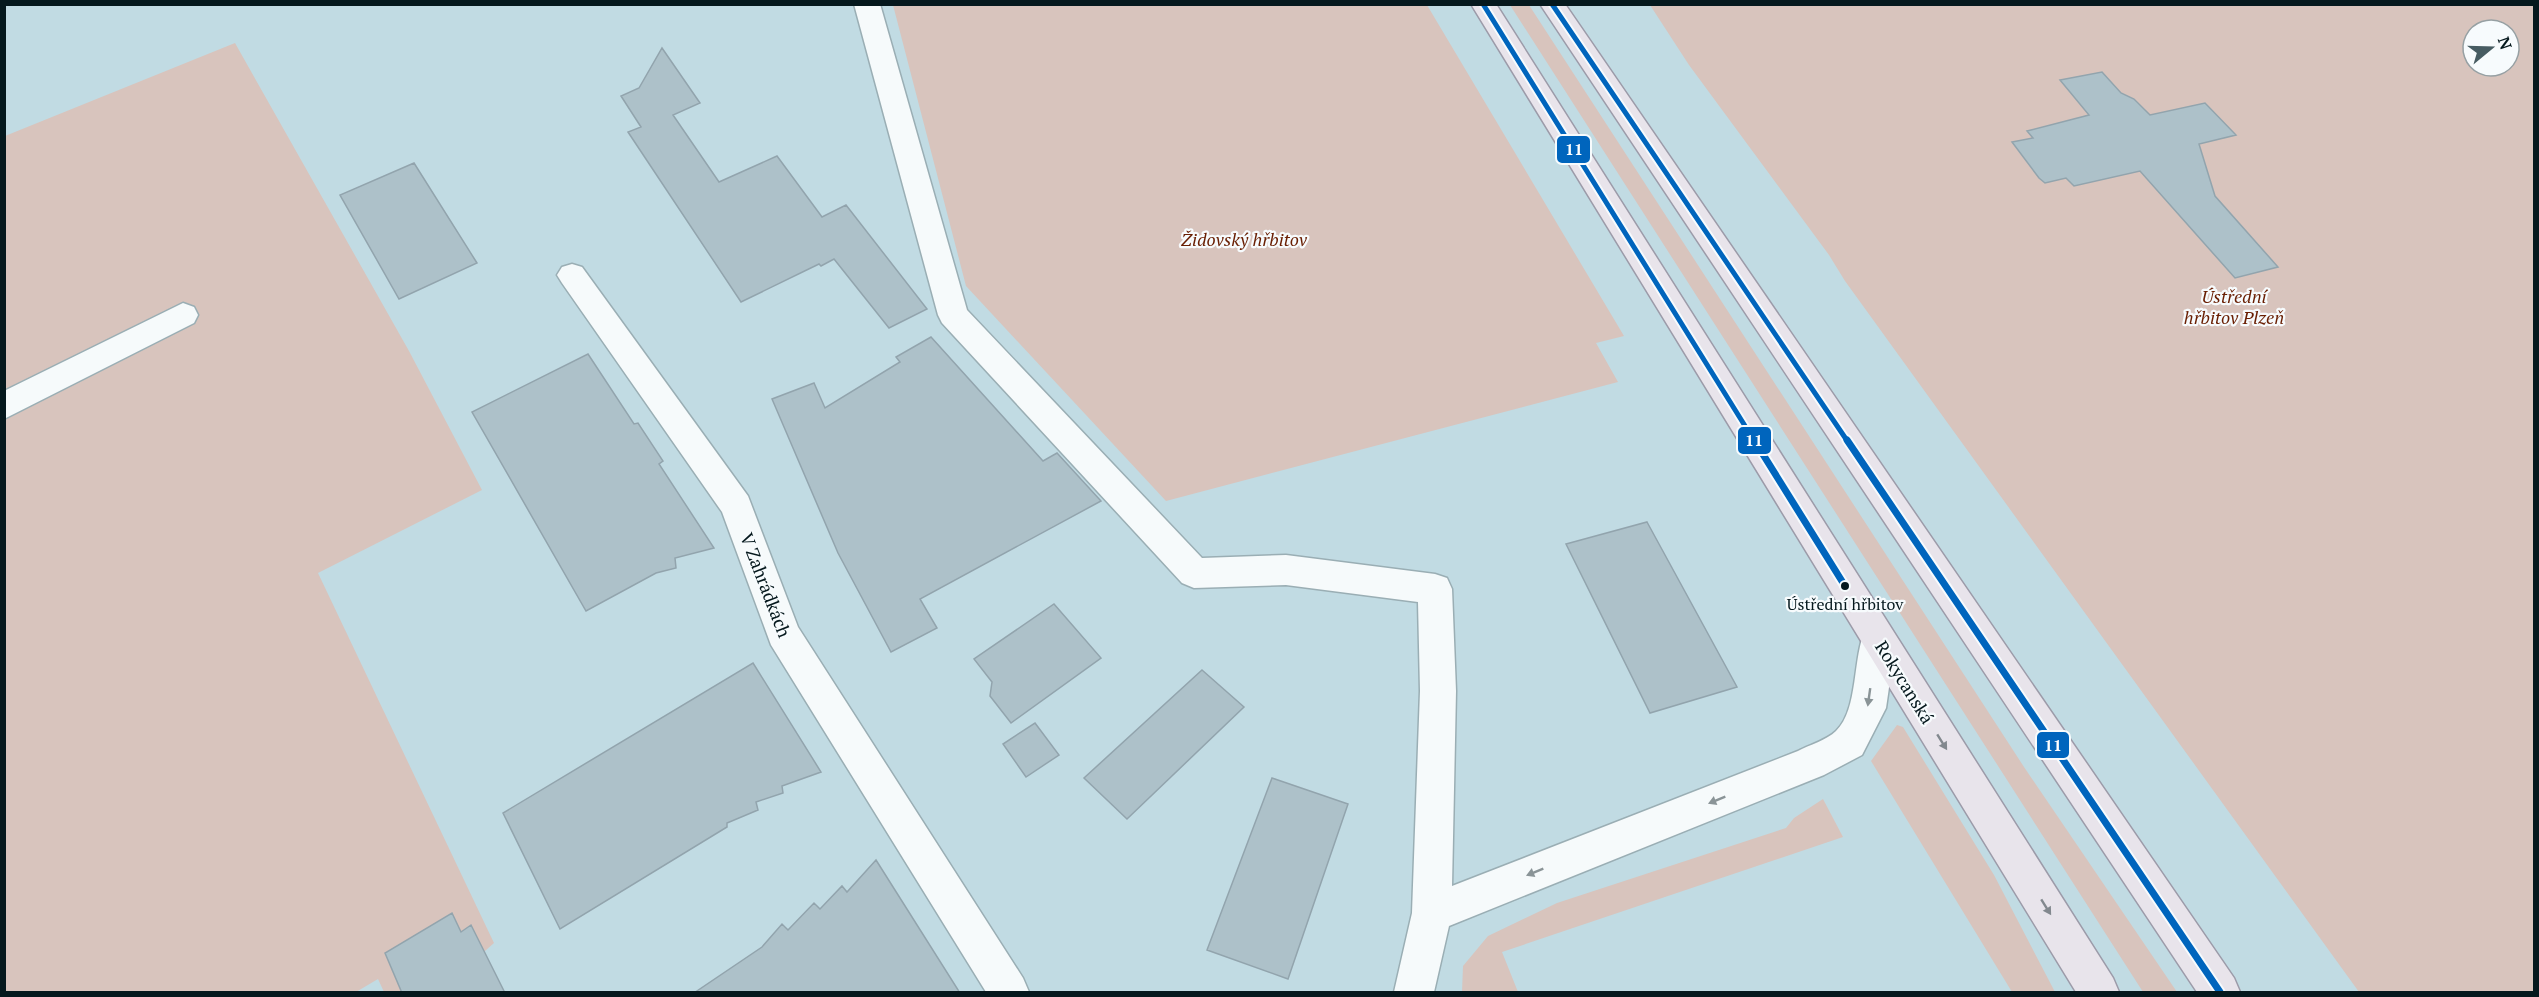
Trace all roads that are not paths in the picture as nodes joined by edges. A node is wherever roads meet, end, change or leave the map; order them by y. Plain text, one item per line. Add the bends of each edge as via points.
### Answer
1 (867, 4) edge
2 (1483, 4) edge
3 (1552, 4) edge
4 (572, 275) dead end
5 (183, 315) dead end
6 (4, 406) edge
7 (1878, 639) junction
8 (1432, 913) junction
9 (1010, 993) edge
10 (1414, 993) edge
11 (2099, 993) edge
12 (2220, 993) edge

1 - 8 street via 953,315 1194,573 1286,570 1435,589 1438,691
2 - 7 main road, Rokycanská
3 - 12 main road
4 - 9 street, V Zahrádkách via 736,506 783,634
5 - 6 street
7 -> 8 street via 1868,708 1849,743 1811,763
7 -> 11 main road, Rokycanská
8 - 10 street

